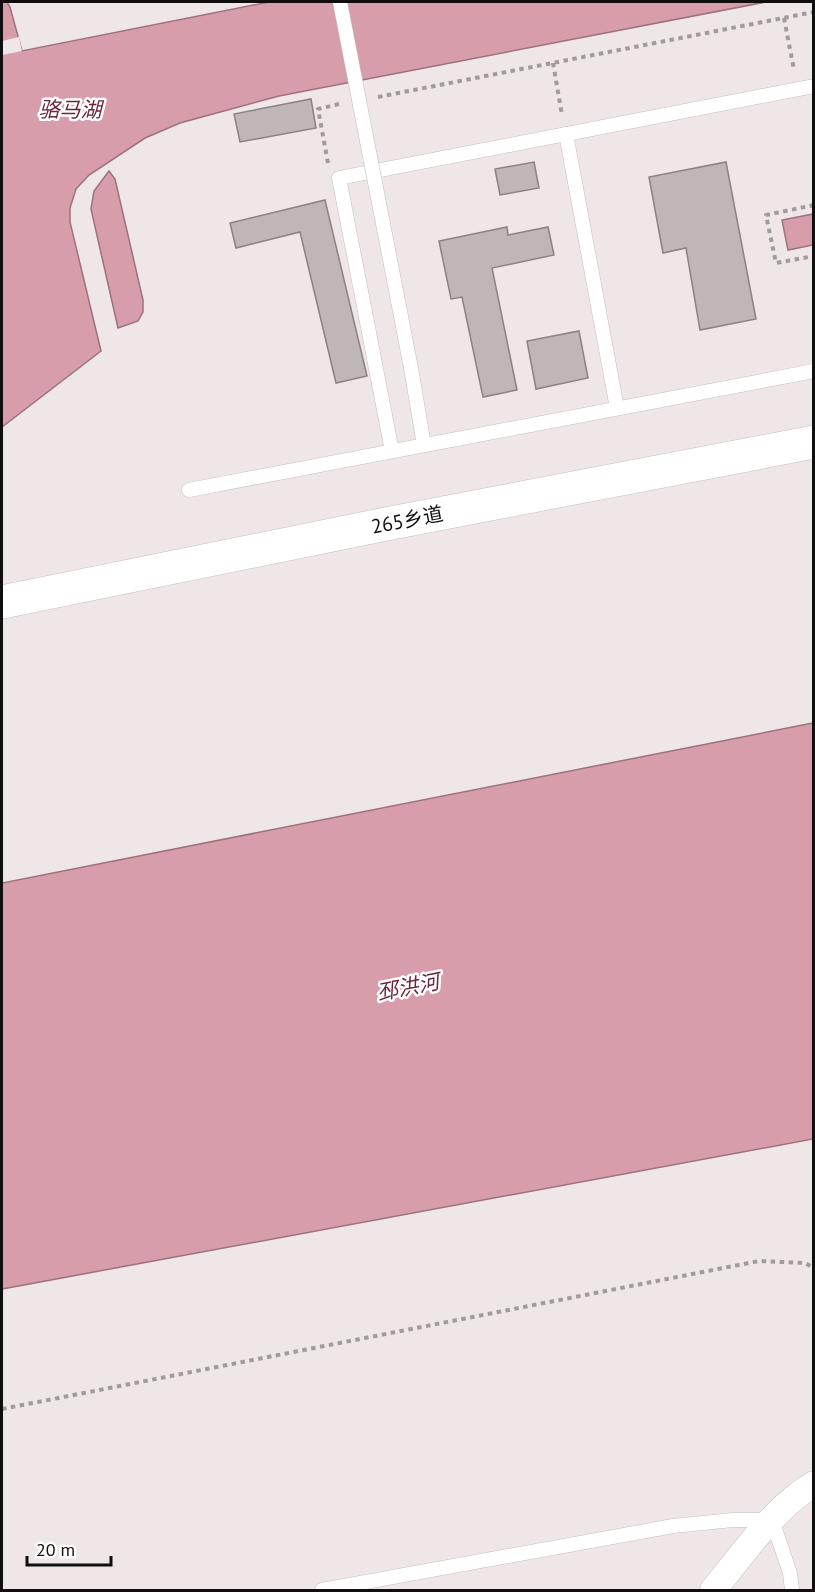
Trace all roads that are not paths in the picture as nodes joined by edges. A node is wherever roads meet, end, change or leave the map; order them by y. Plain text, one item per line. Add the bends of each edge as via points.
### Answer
1 (340, 2) edge
2 (813, 86) edge
3 (566, 134) junction
4 (813, 371) edge
5 (617, 408) junction
6 (813, 442) edge
7 (424, 445) junction
8 (392, 451) junction
9 (189, 490) dead end
10 (2, 602) edge
11 (813, 1484) edge
12 (772, 1520) junction
13 (322, 1590) edge
14 (713, 1590) edge
15 (792, 1590) edge

1 - 7 lane, bridge
2 - 3 lane
3 - 5 lane
3 - 8 lane via 339,178
4 - 5 lane
5 - 7 lane
6 - 10 street, 265乡道
7 - 8 lane
8 - 9 lane
11 - 12 street
12 - 13 lane via 673,1526
12 - 14 street
12 - 15 lane

